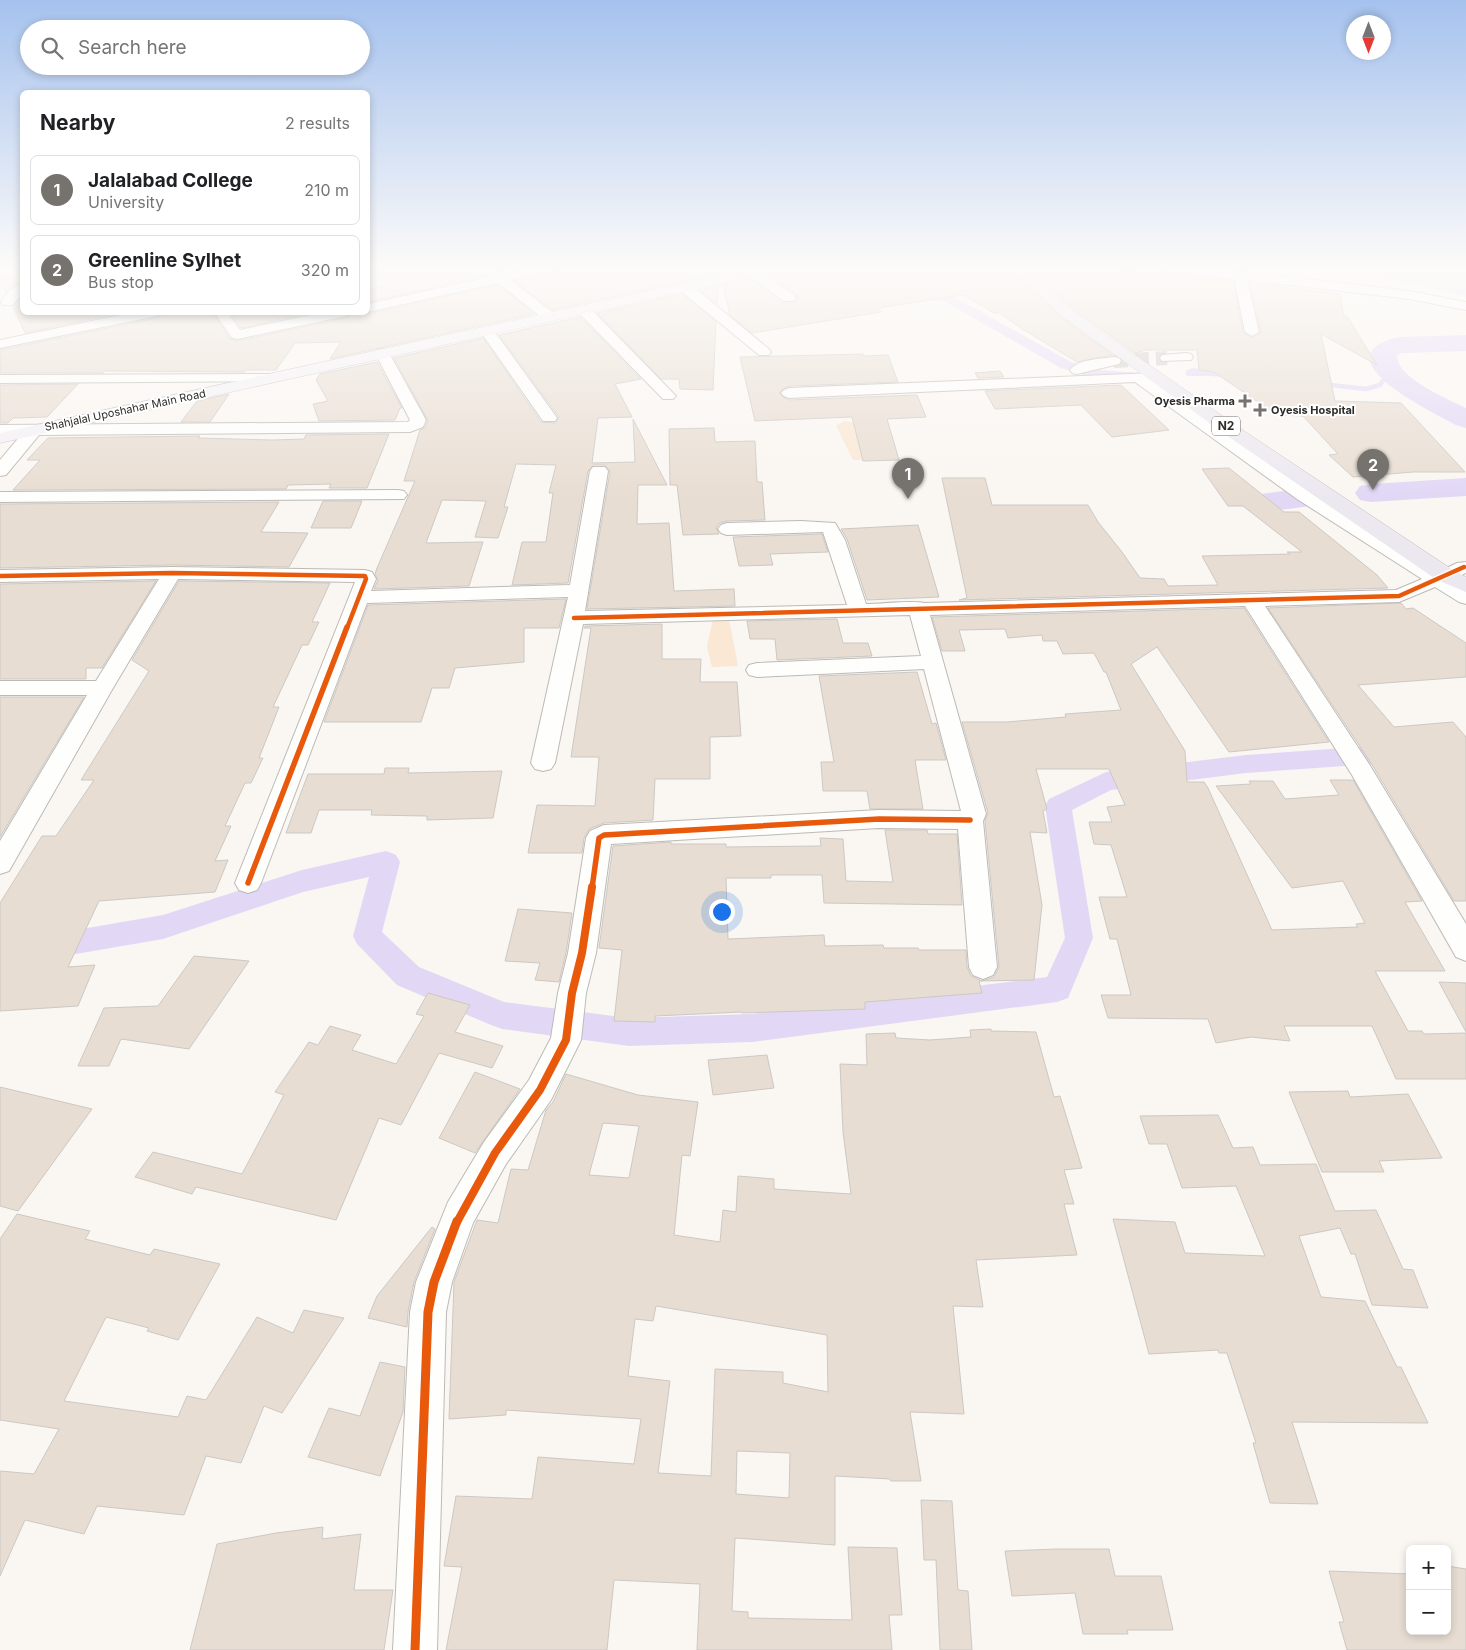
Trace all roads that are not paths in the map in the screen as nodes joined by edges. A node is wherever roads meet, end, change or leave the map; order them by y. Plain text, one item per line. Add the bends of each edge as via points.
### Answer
1 (425, 344) edge
2 (496, 344) edge
3 (617, 344) edge
4 (754, 344) edge
5 (1110, 344) edge
6 (1132, 344) edge
7 (764, 352) dead end
8 (382, 353) junction
9 (1186, 357) dead end
10 (1166, 358) tunnel mouth
11 (1114, 361) tunnel mouth
12 (1156, 377) junction
13 (273, 378) junction
14 (1139, 378) junction
15 (0, 379) edge
16 (918, 388) junction
17 (789, 393) dead end
18 (668, 396) dead end
19 (549, 418) dead end
20 (0, 430) edge
21 (34, 430) junction
22 (0, 438) edge
23 (599, 470) dead end
24 (0, 471) edge
25 (398, 495) dead end
26 (0, 497) edge
27 (727, 529) dead end
28 (172, 573) junction
29 (1455, 575) edge
30 (0, 576) edge
31 (578, 591) junction
32 (358, 597) junction
33 (1466, 598) edge
34 (1252, 601) junction
35 (918, 608) junction
36 (858, 609) junction
37 (574, 618) junction
38 (934, 662) junction
39 (758, 670) dead end
40 (0, 688) edge
41 (102, 688) junction
42 (543, 763) dead end
43 (970, 820) junction
44 (0, 864) edge
45 (248, 883) dead end
46 (1466, 949) edge
47 (983, 967) dead end
48 (415, 1650) edge

1 - 8 main road, Shahjalal Uposhahar Main Road
2 - 19 street
3 - 18 street
4 - 7 street
5 - 12 highway, N2
6 - 29 highway, N2 via 1342,487
8 - 13 main road, Shahjalal Uposhahar Main Road
8 - 21 street via 418,420 417,424 410,427
9 - 10 street
11 - 16 street via 1087,366 1069,374 1000,382 933,384
12 - 14 street
12 - 29 highway, N2
13 - 15 street
13 - 21 main road, Shahjalal Uposhahar Main Road
14 - 16 street
14 - 29 street via 1303,496
16 - 17 street
20 - 21 street
21 - 22 main road, Shahjalal Uposhahar Main Road
21 - 24 street
23 - 31 street
25 - 26 street
27 - 36 street via 829,527
28 - 30 street
28 - 32 street via 366,576
28 - 41 street
29 - 33 street
29 - 34 street via 1399,596
31 - 32 street
31 - 37 street
32 - 45 street
34 - 35 street
34 - 46 street via 1361,770
35 - 36 street
35 - 38 street
36 - 37 street
37 - 42 street
38 - 39 street
38 - 43 street via 974,814
40 - 41 street
41 - 44 street
43 - 47 street
43 - 48 street via 879,819 600,836 566,1040 540,1090 494,1153 460,1214 434,1282 428,1312

